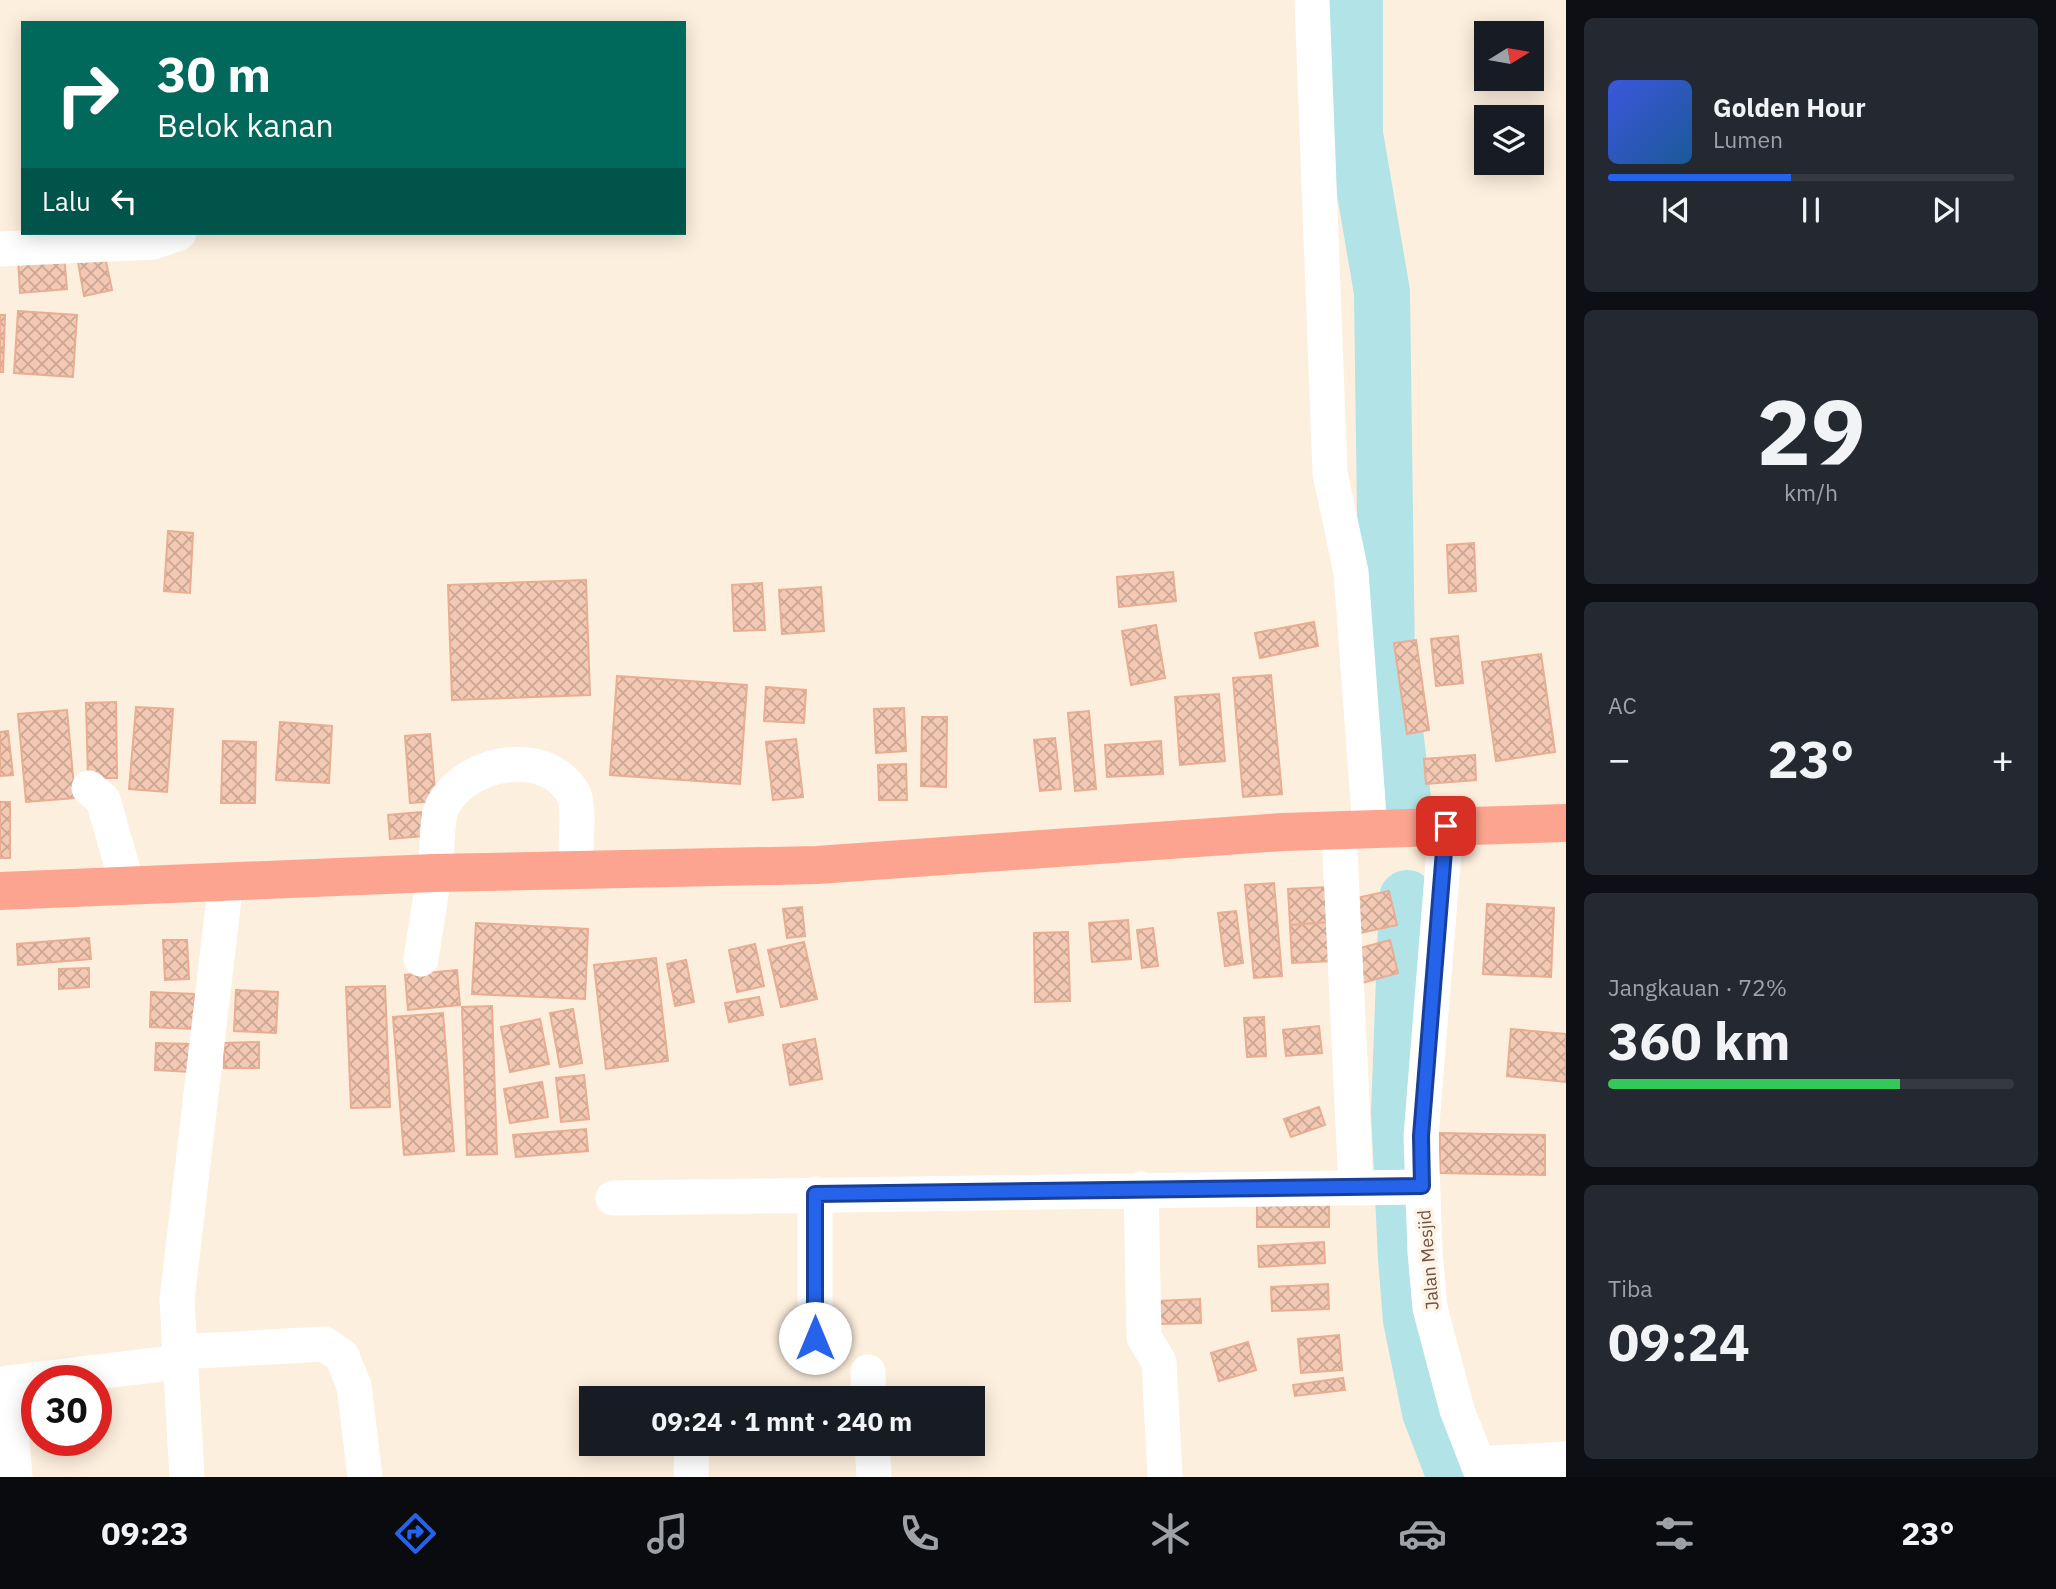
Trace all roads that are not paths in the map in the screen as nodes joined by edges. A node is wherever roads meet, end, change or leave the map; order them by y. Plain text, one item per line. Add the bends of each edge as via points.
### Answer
1 (1312, 0) edge
2 (173, 235) edge
3 (0, 249) edge
4 (89, 788) dead end
5 (1566, 823) edge
6 (1436, 827) junction
7 (1364, 830) junction
8 (575, 870) junction
9 (434, 873) junction
10 (226, 881) junction
11 (127, 884) junction
12 (0, 891) edge
13 (421, 959) dead end
14 (1362, 1186) junction
15 (1414, 1186) junction
16 (1141, 1189) junction
17 (815, 1194) junction
18 (613, 1198) dead end
19 (815, 1338) dead end
20 (179, 1357) junction
21 (692, 1456) edge
22 (873, 1456) edge
23 (1566, 1458) edge
24 (1481, 1471) edge
25 (15, 1477) edge
26 (187, 1477) edge
27 (365, 1477) edge
28 (691, 1477) edge
29 (874, 1477) edge
30 (1165, 1477) edge

1 - 7 street via 1331,473 1351,572
2 - 3 street via 154,242
4 - 11 street via 103,800
5 - 6 highway
6 - 7 highway
6 - 15 street, Jalan Mesjid via 1421,1136
7 - 8 highway via 817,866
7 - 14 street
8 - 9 highway
8 - 9 street via 575,797 558,775 534,765 499,765 460,786 442,806
9 - 10 highway
9 - 13 street
10 - 11 highway
10 - 20 street via 177,1300
11 - 12 highway
14 - 15 street
14 - 16 street
15 - 24 street, Jalan Mesjid via 1430,1308 1457,1410
16 - 17 street
16 - 30 street via 1143,1337 1159,1362
17 - 18 street
17 - 19 street
20 - 25 street via 7,1383
20 - 26 street
20 - 27 street via 324,1344 342,1356 354,1386
21 - 28 street
22 - 29 street
23 - 24 street

